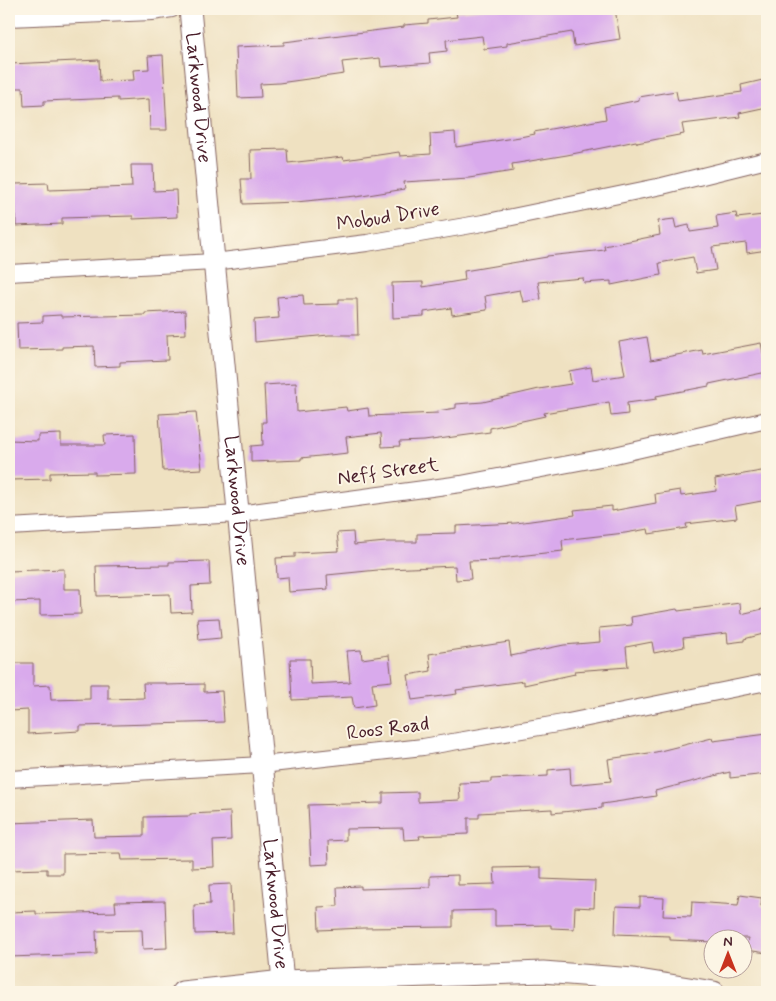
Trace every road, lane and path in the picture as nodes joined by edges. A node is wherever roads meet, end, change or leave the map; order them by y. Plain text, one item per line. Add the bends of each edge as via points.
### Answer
1 (172, 9) edge
2 (190, 9) edge
3 (9, 18) edge
4 (767, 160) edge
5 (214, 262) junction
6 (9, 273) edge
7 (767, 420) edge
8 (238, 514) junction
9 (9, 527) edge
10 (767, 682) edge
11 (262, 766) junction
12 (9, 779) edge
13 (283, 987) edge
14 (182, 992) edge
15 (714, 992) edge

1 - 3 street
2 - 5 street, Larkwood Drive
4 - 5 street, Mobud Drive via 662,186 483,223 367,243
5 - 6 street, Mobud Drive
5 - 8 street, Larkwood Drive
7 - 8 street, Neff Street via 615,455 461,484
8 - 9 street, Neff Street
8 - 11 street, Larkwood Drive
10 - 11 street, Roos Road via 563,723 422,747
11 - 12 street, Roos Road
11 - 13 street, Larkwood Drive
13 - 14 street
13 - 15 street via 544,972 633,979

